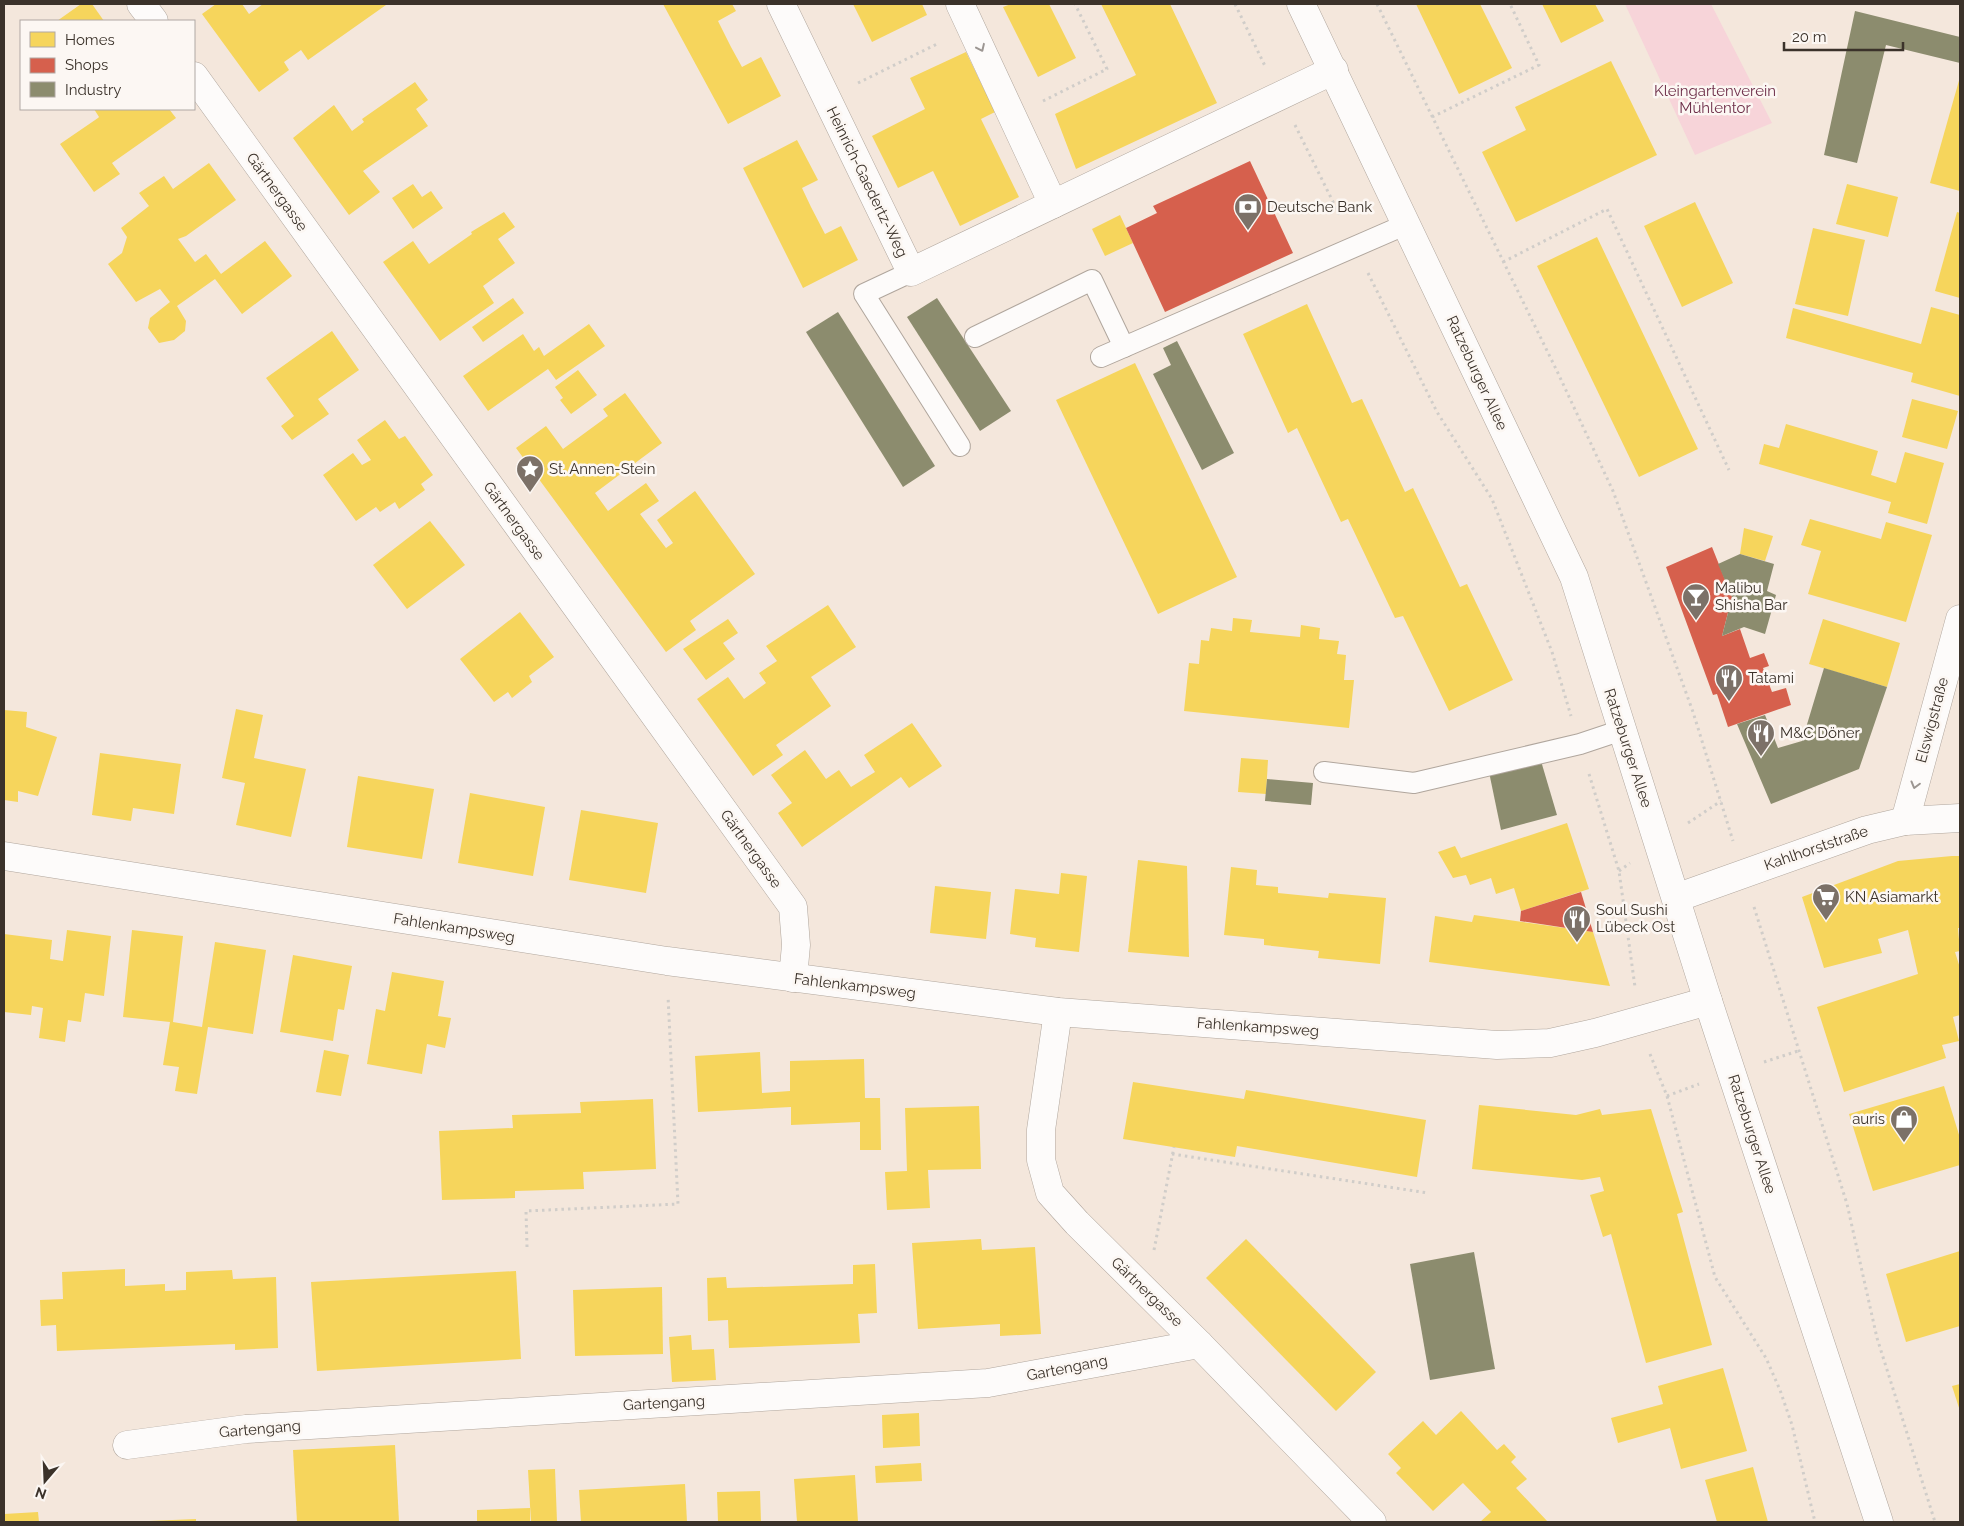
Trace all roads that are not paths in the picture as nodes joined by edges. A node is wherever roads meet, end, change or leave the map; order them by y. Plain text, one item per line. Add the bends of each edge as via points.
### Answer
1 (142, 4) edge
2 (781, 4) edge
3 (1301, 4) edge
4 (966, 15) edge
5 (153, 20) edge
6 (1334, 70) junction
7 (195, 77) edge
8 (1053, 204) junction
9 (1407, 224) junction
10 (911, 272) junction
11 (975, 337) dead end
12 (1124, 347) junction
13 (1101, 357) dead end
14 (960, 446) dead end
15 (1960, 619) edge
16 (1622, 730) junction
17 (1324, 772) dead end
18 (1960, 818) edge
19 (1905, 821) junction
20 (4, 856) edge
21 (1676, 898) junction
22 (793, 978) junction
23 (1708, 1002) junction
24 (1058, 1012) junction
25 (1199, 1344) junction
26 (127, 1445) dead end
27 (1372, 1522) edge
28 (1879, 1522) edge

1 - 5 street
2 - 10 street, Heinrich-Gaedertz-Weg
3 - 6 street, Ratzeburger Allee
4 -> 8 street
6 - 8 street, Heinrich-Gaedertz-Weg
6 - 9 street, Ratzeburger Allee
7 - 22 street, Gärtnergasse via 792,907 796,944
8 - 10 street, Heinrich-Gaedertz-Weg
9 - 12 lane
9 - 16 street, Ratzeburger Allee via 1574,577
10 - 14 lane via 864,294
11 - 12 lane via 1092,280
12 - 13 lane
15 -> 19 street, Elswigstraße
16 - 17 lane via 1580,744 1414,783
16 - 21 street, Ratzeburger Allee
18 - 19 street, Kahlhorststraße
19 - 21 street, Kahlhorststraße via 1867,830
20 - 22 street, Fahlenkampsweg
21 - 23 street, Ratzeburger Allee
22 - 24 street, Fahlenkampsweg
23 - 24 street, Fahlenkampsweg via 1595,1034 1550,1042 1496,1045
23 - 28 street, Ratzeburger Allee
24 - 25 street, Gärtnergasse via 1042,1130 1041,1160 1050,1193 1077,1224
25 - 26 street, Gartengang via 988,1383 246,1428
25 - 27 street, Gärtnergasse

